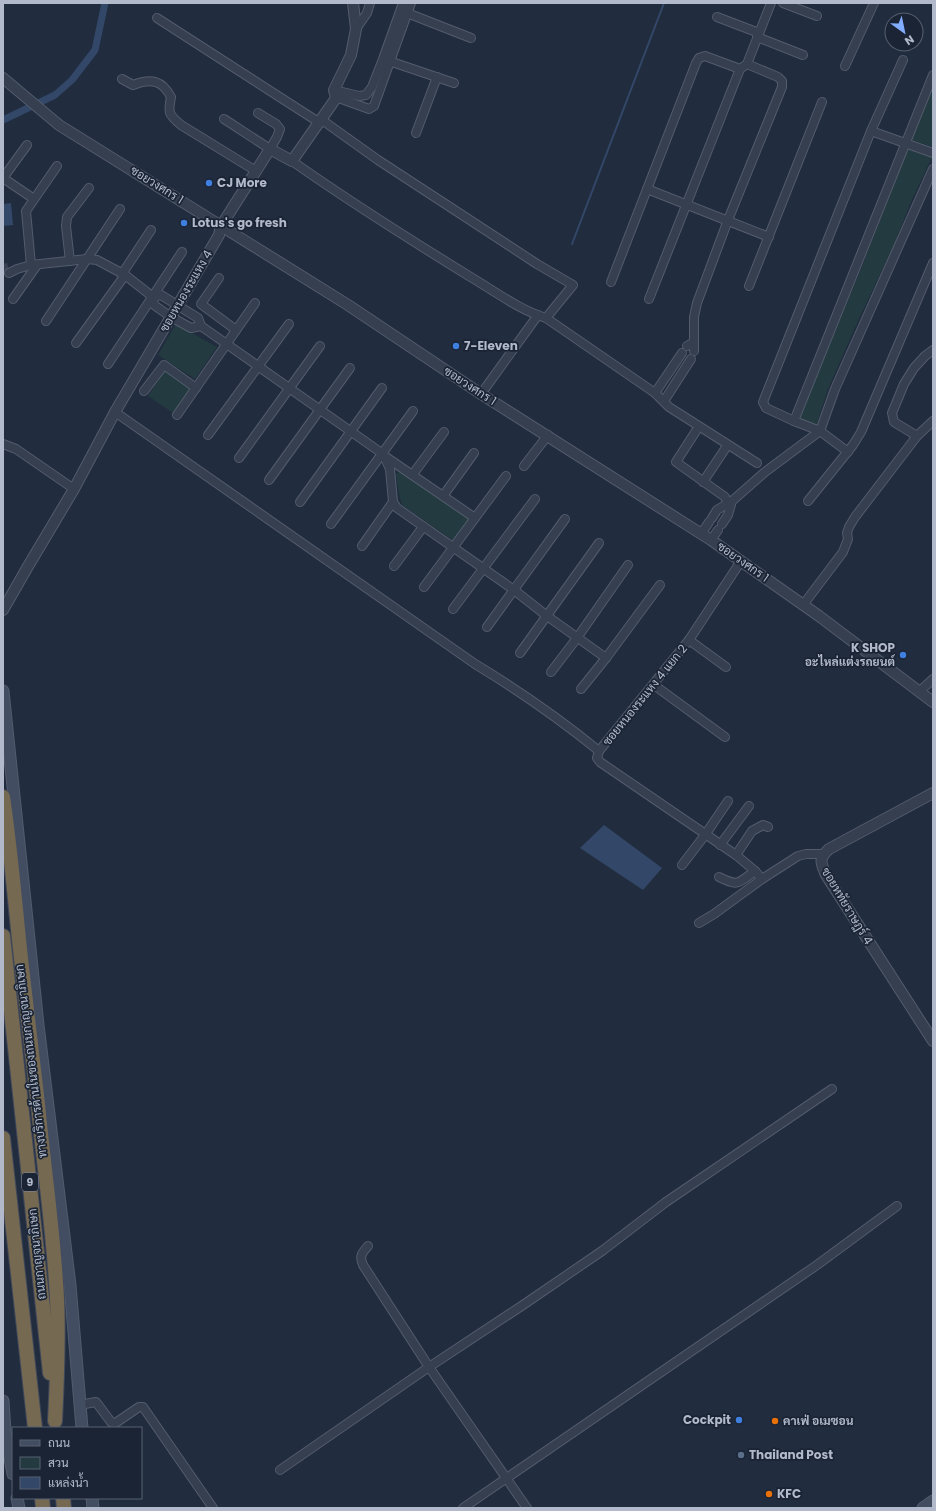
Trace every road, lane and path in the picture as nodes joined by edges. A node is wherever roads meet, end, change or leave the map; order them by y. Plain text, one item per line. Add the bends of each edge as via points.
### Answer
1 (353, 3) edge
2 (370, 3) edge
3 (411, 3) edge
4 (771, 3) edge
5 (783, 3) edge
6 (874, 3) edge
7 (403, 9) edge
8 (817, 16) dead end
9 (717, 17) dead end
10 (157, 18) dead end
11 (356, 30) junction
12 (758, 35) junction
13 (471, 38) dead end
14 (803, 55) dead end
15 (387, 60) junction
16 (903, 60) dead end
17 (747, 64) junction
18 (845, 66) dead end
19 (740, 69) junction
20 (933, 75) edge
21 (437, 77) junction
22 (3, 78) edge
23 (122, 79) dead end
24 (454, 83) dead end
25 (335, 93) junction
26 (822, 102) dead end
27 (258, 113) dead end
28 (224, 119) dead end
29 (321, 121) junction
30 (871, 131) junction
31 (416, 133) dead end
32 (905, 143) junction
33 (27, 145) dead end
34 (270, 149) junction
35 (933, 154) edge
36 (292, 161) junction
37 (57, 166) dead end
38 (933, 169) edge
39 (256, 171) junction
40 (3, 178) edge
41 (89, 188) dead end
42 (647, 189) junction
43 (34, 199) junction
44 (686, 205) junction
45 (120, 209) dead end
46 (728, 220) junction
47 (221, 226) junction
48 (151, 230) dead end
49 (769, 237) junction
50 (182, 252) dead end
51 (87, 259) junction
52 (70, 261) junction
53 (933, 263) edge
54 (34, 265) junction
55 (8, 270) tunnel mouth
56 (123, 275) junction
57 (219, 278) dead end
58 (611, 282) dead end
59 (749, 286) dead end
60 (153, 297) junction
61 (13, 299) dead end
62 (649, 299) dead end
63 (255, 303) dead end
64 (178, 305) junction
65 (538, 315) junction
66 (171, 317) junction
67 (546, 318) junction
68 (46, 321) dead end
69 (288, 324) dead end
70 (201, 326) junction
71 (236, 330) junction
72 (76, 343) dead end
73 (226, 344) junction
74 (320, 346) dead end
75 (933, 350) edge
76 (694, 351) dead end
77 (682, 353) dead end
78 (691, 359) dead end
79 (108, 364) dead end
80 (258, 366) junction
81 (350, 368) dead end
82 (196, 388) junction
83 (290, 388) junction
84 (382, 388) dead end
85 (144, 391) dead end
86 (655, 393) junction
87 (481, 394) junction
88 (664, 401) junction
89 (320, 410) junction
90 (413, 411) dead end
91 (115, 412) junction
92 (177, 415) dead end
93 (933, 420) edge
94 (794, 421) junction
95 (696, 431) dead end
96 (820, 431) junction
97 (350, 432) junction
98 (444, 432) dead end
99 (208, 435) dead end
100 (548, 435) junction
101 (917, 436) junction
102 (3, 444) edge
103 (725, 450) dead end
104 (848, 452) junction
105 (474, 453) dead end
106 (383, 454) junction
107 (239, 458) dead end
108 (757, 464) dead end
109 (524, 466) dead end
110 (413, 474) junction
111 (506, 476) dead end
112 (269, 480) dead end
113 (703, 482) junction
114 (74, 490) junction
115 (443, 496) junction
116 (535, 499) dead end
117 (808, 501) dead end
118 (300, 502) dead end
119 (393, 502) junction
120 (730, 502) junction
121 (475, 518) junction
122 (565, 519) dead end
123 (331, 524) dead end
124 (423, 527) junction
125 (701, 534) junction
126 (711, 540) junction
127 (599, 543) dead end
128 (362, 546) dead end
129 (453, 548) junction
130 (741, 561) junction
131 (628, 565) dead end
132 (394, 566) dead end
133 (484, 569) junction
134 (660, 585) dead end
135 (424, 587) dead end
136 (514, 590) junction
137 (803, 605) junction
138 (453, 609) dead end
139 (3, 610) edge
140 (547, 616) junction
141 (487, 627) dead end
142 (577, 638) junction
143 (689, 640) junction
144 (520, 653) dead end
145 (606, 658) junction
146 (726, 667) dead end
147 (551, 672) dead end
148 (933, 679) edge
149 (654, 685) junction
150 (581, 689) dead end
151 (3, 691) edge
152 (920, 691) junction
153 (933, 702) edge
154 (725, 737) dead end
155 (599, 751) junction
156 (933, 793) edge
157 (3, 797) edge
158 (728, 801) dead end
159 (749, 806) dead end
160 (768, 827) dead end
161 (706, 835) junction
162 (720, 845) junction
163 (823, 854) junction
164 (736, 856) junction
165 (682, 865) dead end
166 (755, 871) junction
167 (719, 877) dead end
168 (762, 879) junction
169 (699, 923) dead end
170 (3, 936) edge
171 (27, 1007) junction
172 (933, 1041) edge
173 (19, 1078) junction
174 (832, 1089) dead end
175 (3, 1138) edge
176 (897, 1206) dead end
177 (368, 1246) dead end
178 (429, 1367) junction
179 (3, 1401) edge
180 (79, 1405) junction
181 (55, 1425) edge
182 (34, 1427) edge
183 (82, 1427) edge
184 (12, 1469) edge
185 (280, 1470) dead end
186 (506, 1478) junction
187 (933, 1502) edge
188 (214, 1508) edge
189 (463, 1508) edge
190 (527, 1508) edge
191 (923, 1508) edge

1 - 11 street
2 - 11 street
3 - 7 street
4 - 12 street
5 - 8 street
6 - 18 street
7 - 13 street
7 - 15 street
9 - 12 street
10 - 29 street
11 - 25 street via 351,55
12 - 14 street
12 - 17 street
15 - 21 street
15 - 25 street via 366,95
15 - 25 street via 374,106 369,109
16 - 30 street
17 - 19 street
17 - 46 street via 778,77 782,81 782,88
19 - 42 street via 705,56 699,58
19 - 44 street
20 - 32 street
21 - 24 street
21 - 31 street
22 - 47 street, ซอยวงศกร 1 via 59,125
23 - 39 street via 133,84 147,80 166,87 171,97 168,110 172,118
25 - 29 street
26 - 49 street
27 - 34 street via 280,129
28 - 34 street
29 - 36 street
29 - 67 street via 537,264 573,285
30 - 32 street
30 - 94 street via 763,402 766,408
32 - 35 street
32 - 94 street
33 - 40 street
34 - 36 street
34 - 39 street, ซอยหนองระแหง 4
36 - 65 street via 341,196 434,255
37 - 43 street
38 - 96 street via 835,389
39 - 47 street, ซอยหนองระแหง 4
40 - 43 street
41 - 52 street via 67,217
42 - 44 street
42 - 58 street
43 - 54 street via 26,211
44 - 46 street
44 - 62 street
45 - 51 street
46 - 49 street
46 - 76 street via 695,309 691,344
47 - 64 street, ซอยหนองระแหง 4 via 219,235
47 - 87 street, ซอยวงศกร 1 via 348,305
48 - 56 street
49 - 59 street
50 - 60 street
51 - 52 street
51 - 56 street via 97,260
51 - 68 street
52 - 54 street
53 - 104 street via 861,432
54 - 55 street
54 - 61 street
56 - 60 street
56 - 72 street
57 - 71 street via 201,304
60 - 64 street via 161,295
60 - 66 street via 154,304
60 - 79 street
63 - 71 street
64 - 66 street, ซอยหนองระแหง 4
64 - 70 street via 198,318
65 - 67 street
65 - 87 street
66 - 70 street via 191,328
66 - 91 street, ซอยหนองระแหง 4
67 - 86 street
69 - 80 street
70 - 73 street
71 - 73 street
73 - 80 street
73 - 82 street
74 - 83 street
75 - 101 street via 914,368 892,413 894,422
77 - 86 street
78 - 88 street
80 - 83 street
80 - 99 street
81 - 89 street
82 - 85 street via 164,364
82 - 92 street
83 - 89 street
83 - 107 street
84 - 97 street
86 - 88 street
87 - 100 street, ซอยวงศกร 1
88 - 108 street via 669,407
89 - 97 street
89 - 112 street
90 - 106 street
91 - 114 street, ซอยหนองระแหง 4
91 - 155 street via 455,650 550,713
93 - 101 street
94 - 96 street
95 - 113 street via 676,462
96 - 104 street
96 - 120 street
97 - 106 street
97 - 118 street
98 - 110 street
100 - 109 street
100 - 125 street, ซอยวงศกร 1
101 - 137 street via 855,517 849,527 843,552
102 - 114 street via 16,449
103 - 113 street
104 - 117 street
105 - 115 street
106 - 110 street
106 - 119 street via 390,469
106 - 123 street
110 - 115 street
111 - 121 street
113 - 120 street
114 - 139 street, ซอยหนองระแหง 4
115 - 121 street
116 - 133 street
119 - 124 street via 397,508
119 - 128 street
120 - 125 street via 717,510
120 - 126 street via 728,515
121 - 129 street
122 - 136 street
124 - 129 street
124 - 132 street
125 - 126 street, ซอยวงศกร 1
126 - 130 street, ซอยวงศกร 1
127 - 140 street
129 - 133 street
129 - 135 street
130 - 137 street, ซอยวงศกร 1
130 - 143 street, ซอยหนองระแหง 4 แยก 2
131 - 142 street
133 - 136 street
133 - 138 street
134 - 145 street
136 - 140 street
136 - 141 street
137 - 152 street, ซอยวงศกร 1
140 - 142 street
140 - 144 street
142 - 145 street
142 - 147 street
143 - 146 street
143 - 149 street, ซอยหนองระแหง 4 แยก 2
145 - 150 street
148 - 152 street
149 - 154 street
149 - 155 street, ซอยหนองระแหง 4 แยก 2
151 - 180 main road, ทางบริการด้านในของถนนกาญจนาภิเษก via 38,1025 70,1285
152 - 153 street, ซอยวงศกร 1
155 - 161 street, ซอยหนองระแหง 4 แยก 2 via 597,758 600,762
156 - 163 street, ซอยหทัยราษฎร์ 4
157 - 171 highway
158 - 161 street
159 - 162 street
160 - 164 street via 763,825 752,831
161 - 162 street, ซอยหนองระแหง 4 แยก 2
161 - 165 street
162 - 164 street, ซอยหนองระแหง 4 แยก 2
163 - 168 street via 798,856
163 - 172 street, ซอยหทัยราษฎร์ 4 via 821,860 826,875
164 - 166 street, ซอยหนองระแหง 4 แยก 2
166 - 167 street via 736,884
166 - 168 street, ซอยหนองระแหง 4 แยก 2
168 - 169 street
170 - 173 highway, ถนนกาญจนาภิเษก / 9
171 - 173 highway
171 - 181 highway via 49,1194 57,1299 58,1363
173 - 181 highway, ถนนกาญจนาภิเษก / 9
174 - 178 street via 666,1202 602,1251
175 - 182 highway, ถนนกาญจนาภิเษก / 9
176 - 186 street via 817,1265
177 - 178 street via 361,1254 363,1265
178 - 185 street
178 - 186 street
179 - 184 main road
180 - 183 main road, ทางบริการด้านในของถนนกาญจนาภิเษก
180 - 188 street via 96,1402 114,1424 139,1407 143,1407
186 - 189 street
186 - 190 street
187 - 191 main road

